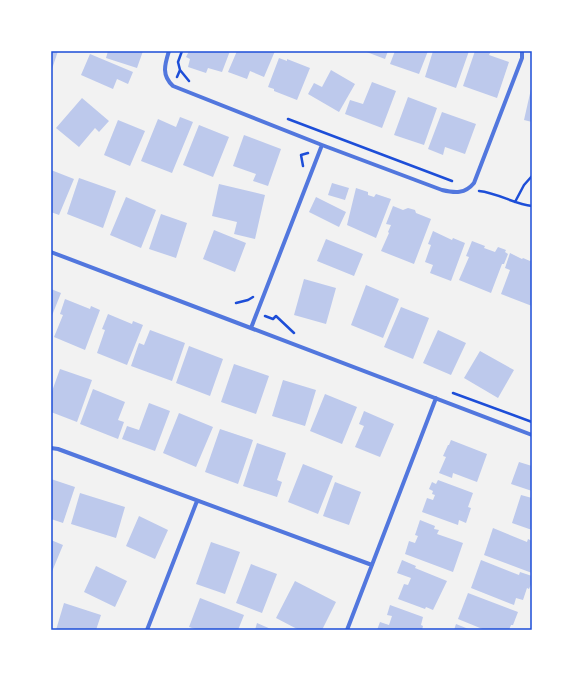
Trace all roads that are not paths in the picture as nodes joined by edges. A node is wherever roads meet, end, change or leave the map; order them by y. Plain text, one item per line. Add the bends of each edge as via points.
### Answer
1 (170, 51) edge
2 (522, 51) edge
3 (322, 145) junction
4 (51, 252) edge
5 (251, 328) junction
6 (436, 398) junction
7 (532, 435) edge
8 (51, 448) edge
9 (197, 501) junction
10 (372, 565) junction
11 (147, 630) edge
12 (347, 630) edge

1 - 3 street via 164,69 168,81 173,86
2 - 3 street via 522,58 470,187 459,192 442,190
3 - 5 street
4 - 5 street
5 - 6 street
6 - 7 street
6 - 10 street
8 - 9 street
9 - 10 street
9 - 11 street
10 - 12 street

